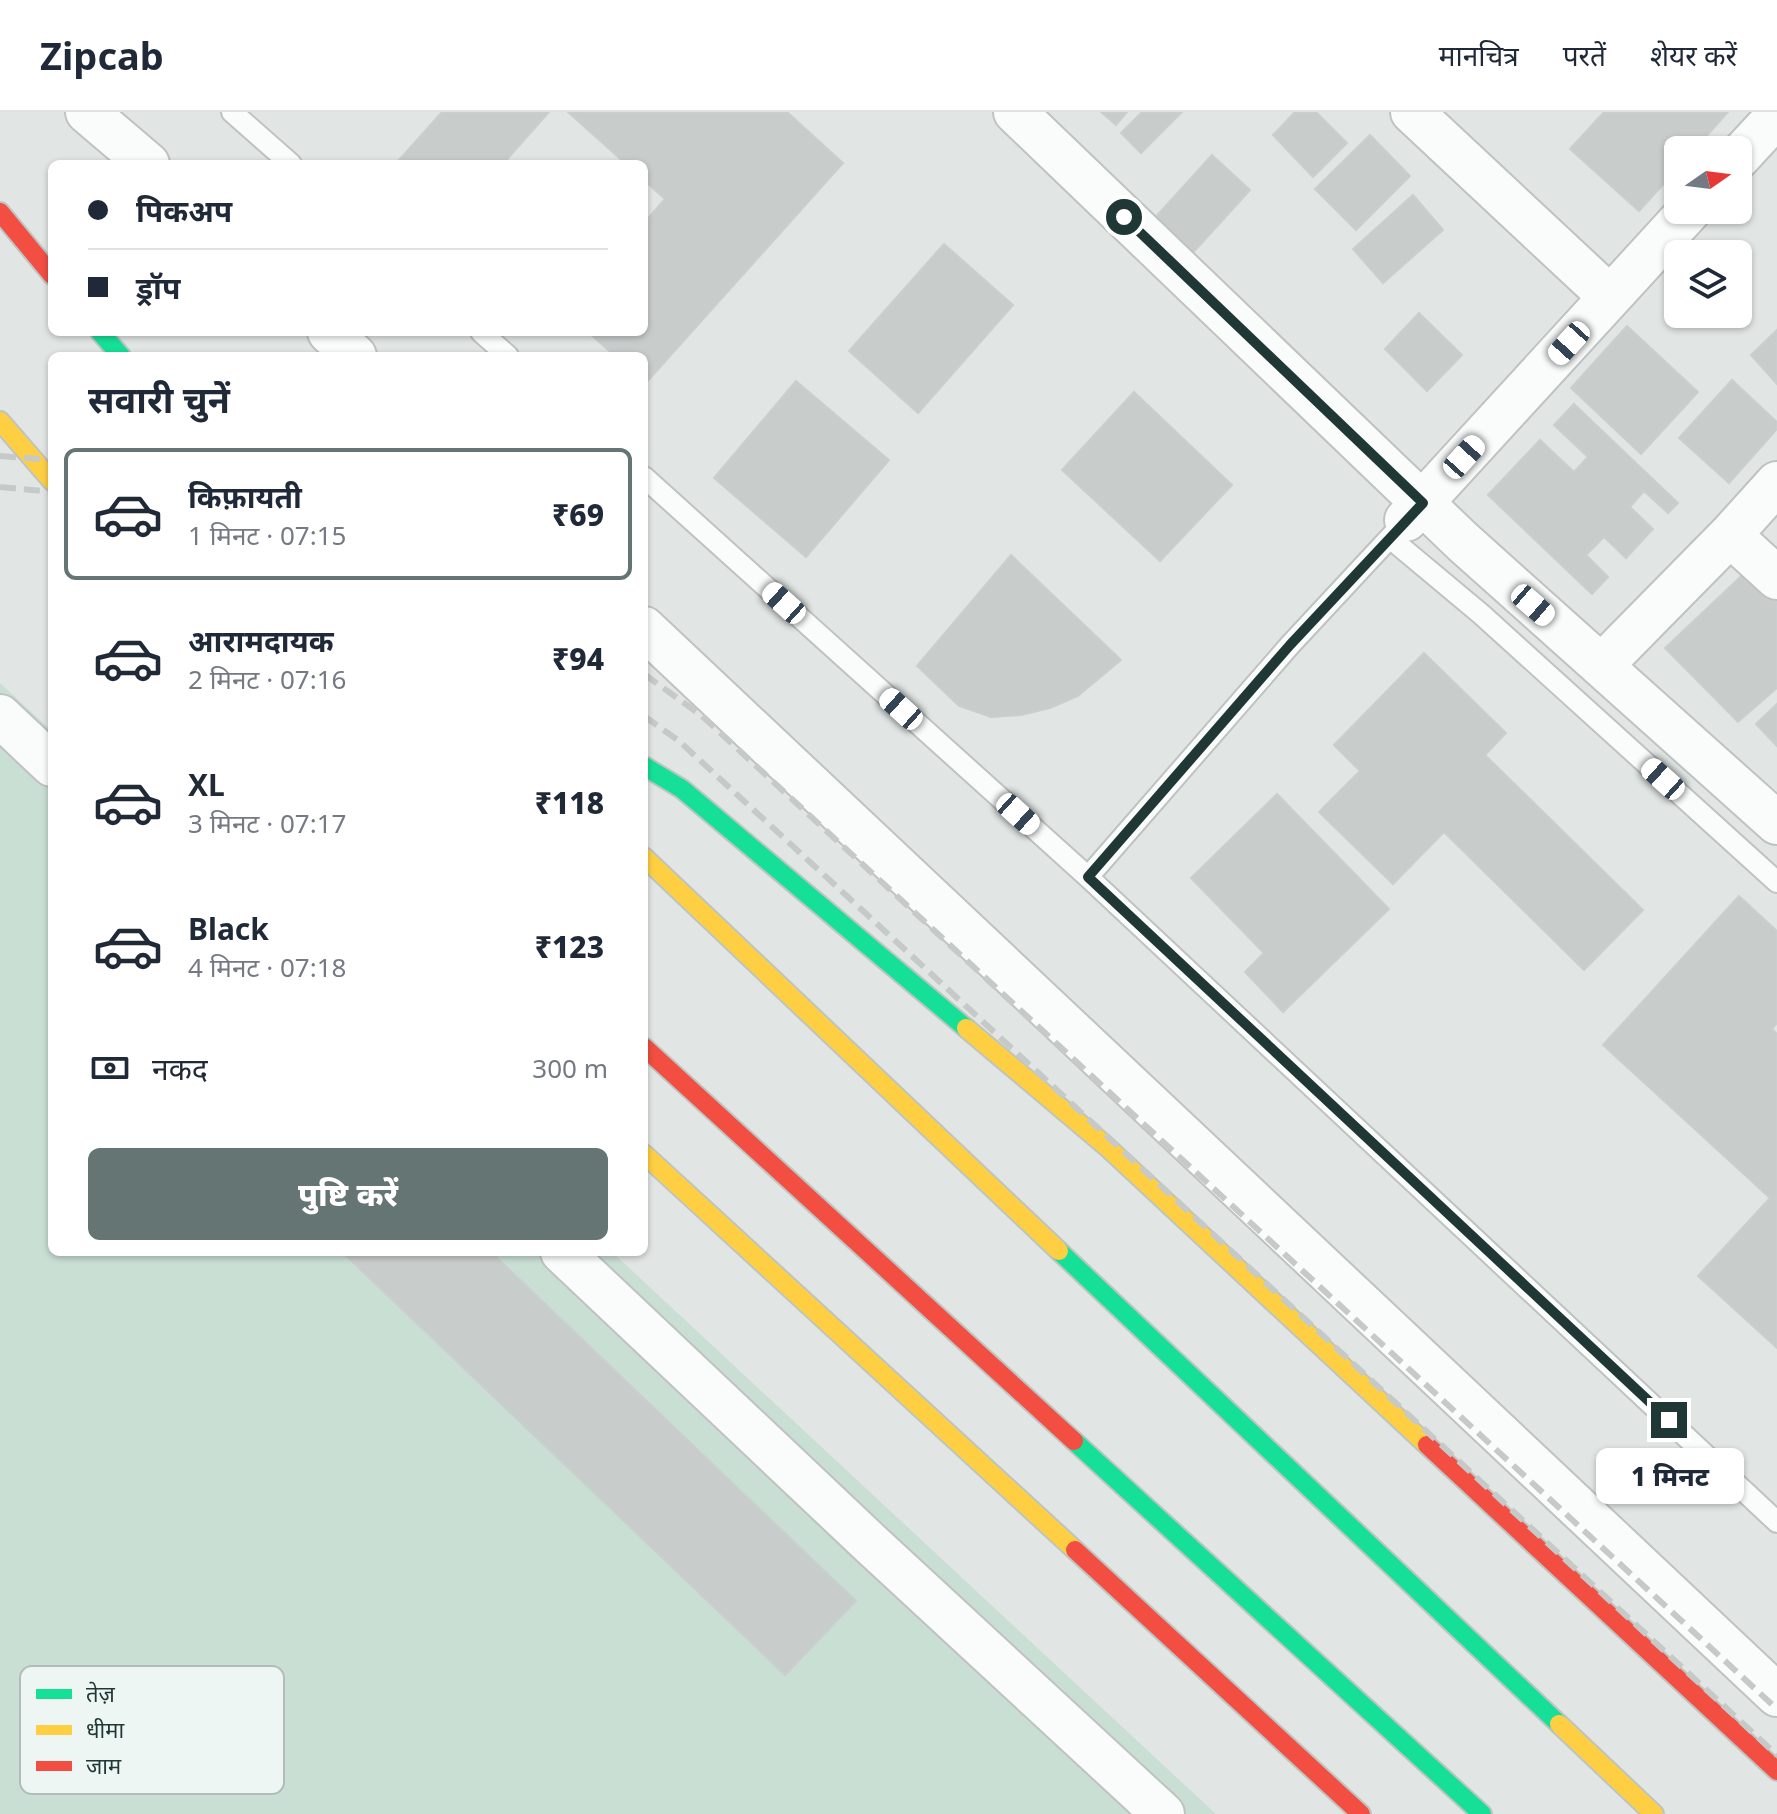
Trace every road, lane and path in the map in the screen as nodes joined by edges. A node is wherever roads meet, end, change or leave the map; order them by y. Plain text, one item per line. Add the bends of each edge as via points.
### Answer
1 (87, 112) edge
2 (232, 112) edge
3 (1015, 112) edge
4 (1412, 112) edge
5 (1777, 116) edge
6 (1752, 143) edge
7 (143, 160) edge
8 (286, 160) edge
9 (0, 212) edge
10 (1677, 224) edge
11 (48, 270) edge
12 (1610, 297) junction
13 (104, 336) edge
14 (333, 336) edge
15 (486, 336) edge
16 (118, 352) edge
17 (351, 352) edge
18 (504, 352) edge
19 (0, 421) edge
20 (48, 476) edge
21 (648, 481) edge
22 (1777, 483) edge
23 (1406, 520) junction
24 (1730, 535) junction
25 (1777, 578) edge
26 (648, 632) edge
27 (1602, 665) junction
28 (0, 716) edge
29 (48, 761) edge
30 (648, 768) edge
31 (1777, 823) edge
32 (648, 861) edge
33 (1088, 877) junction
34 (1777, 882) edge
35 (648, 1051) edge
36 (648, 1158) edge
37 (566, 1256) edge
38 (1777, 1522) edge
39 (1777, 1695) edge
40 (1777, 1771) edge
41 (1163, 1814) edge
42 (1361, 1814) edge
43 (1482, 1814) edge
44 (1654, 1814) edge

1 - 7 street
2 - 8 lane
3 - 23 street
4 - 12 street
5 - 6 street
9 - 11 street
10 - 12 street
12 - 23 street
13 - 16 street
14 - 17 street
15 - 18 lane
19 - 20 street
21 - 33 lane
22 - 24 street
23 - 27 street via 1510,585
23 - 33 lane
23 - 34 lane via 1481,614
24 - 25 street
24 - 27 street
26 - 39 street
27 - 31 street
28 - 29 street
30 - 40 street via 682,789 1106,1146
32 - 44 street
33 - 38 lane
35 - 43 street
36 - 42 street
37 - 41 street

